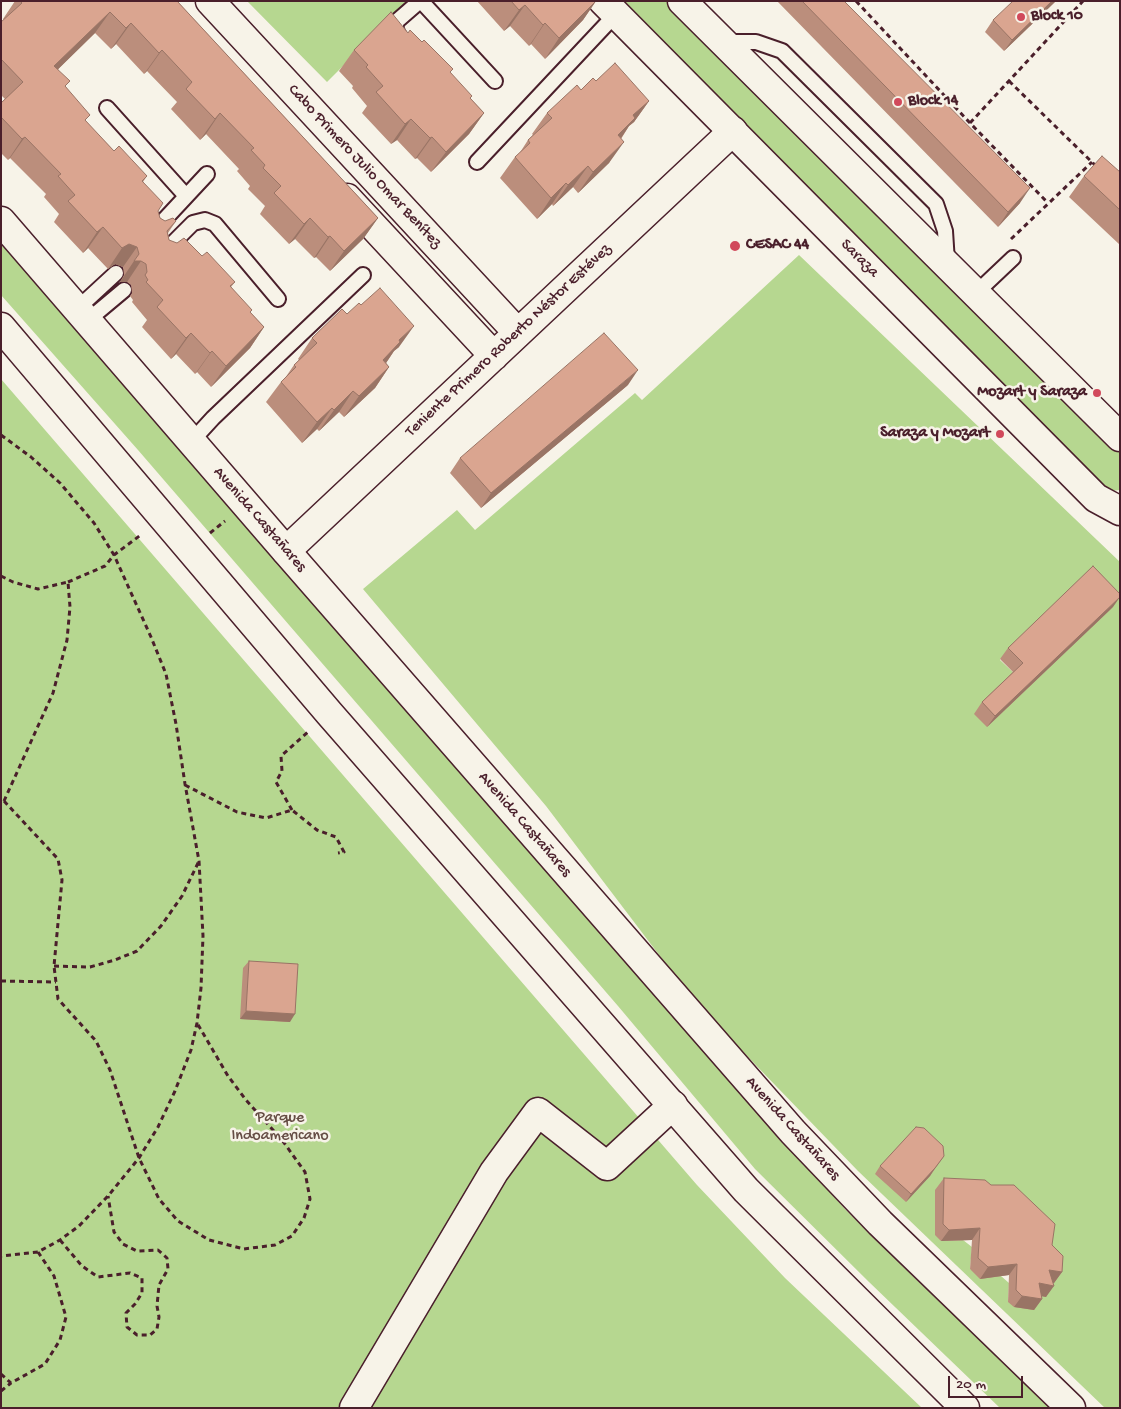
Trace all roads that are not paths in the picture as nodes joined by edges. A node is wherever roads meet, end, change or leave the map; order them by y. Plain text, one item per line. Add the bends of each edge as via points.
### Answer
1 (210, 1) edge
2 (420, 1) edge
3 (682, 1) edge
4 (610, 8) edge
5 (722, 42) junction
6 (410, 48) edge
7 (495, 81) dead end
8 (107, 108) dead end
9 (733, 131) junction
10 (477, 162) dead end
11 (207, 174) dead end
12 (332, 182) edge
13 (186, 196) junction
14 (1, 221) edge
15 (152, 233) edge
16 (161, 255) edge
17 (1013, 258) dead end
18 (947, 265) junction
19 (116, 274) edge
20 (363, 275) dead end
21 (124, 290) dead end
22 (976, 293) junction
23 (278, 299) dead end
24 (82, 315) junction
25 (1, 326) edge
26 (518, 333) junction
27 (494, 356) junction
28 (1120, 437) edge
29 (191, 442) junction
30 (1120, 511) edge
31 (286, 551) junction
32 (672, 1105) junction
33 (354, 1408) edge
34 (965, 1408) edge
35 (1071, 1408) edge

1 - 26 street, Cabo Primero Julio Omar Benítez
2 - 6 lane via 397,21 395,28
2 - 7 lane
3 - 5 street
4 - 9 street, Saraza
4 - 10 lane
5 - 18 street
5 - 18 lane via 756,42 782,50 936,204 945,231
8 - 13 lane
9 - 26 street, Teniente Primero Roberto Néstor Estévez
9 - 30 street, Saraza via 1096,498
11 - 13 lane
12 - 27 street, Cabo Primero Julio Omar Benítez
13 - 15 lane
14 - 24 street, Avenida Castañares
16 - 23 lane via 193,223 205,220 215,224
17 - 22 lane
18 - 22 street
19 - 24 lane
20 - 29 lane
21 - 24 lane
22 - 28 street
24 - 29 street, Avenida Castañares
25 - 32 street via 329,713
26 - 27 street, Teniente Primero Roberto Néstor Estévez
27 - 31 street, Teniente Primero Roberto Néstor Estévez
29 - 31 street, Avenida Castañares
31 - 35 street, Avenida Castañares via 793,1132 880,1223
32 - 33 street via 607,1166 538,1112 494,1172
32 - 34 street via 746,1190

